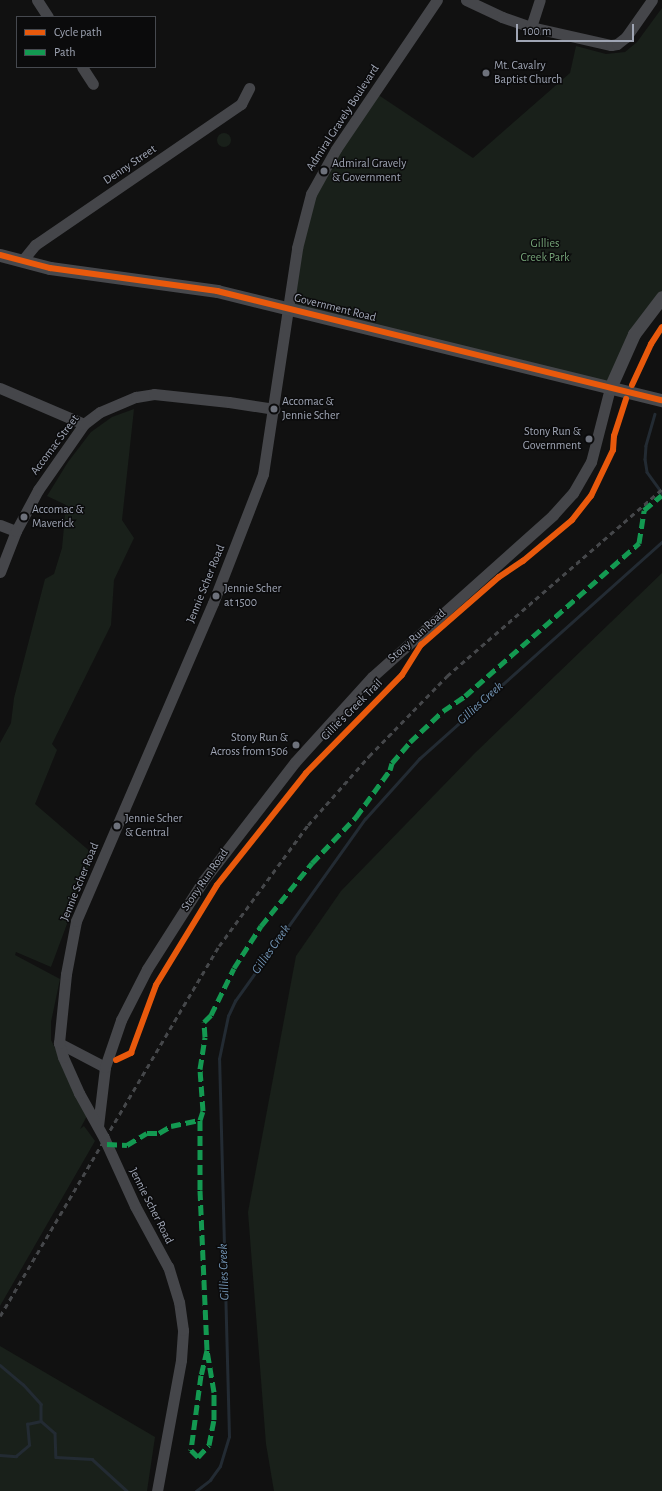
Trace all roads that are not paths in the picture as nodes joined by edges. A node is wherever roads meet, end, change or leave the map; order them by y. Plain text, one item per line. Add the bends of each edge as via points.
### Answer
1 (437, 0) edge
2 (466, 0) edge
3 (540, 0) edge
4 (652, 0) edge
5 (42, 2) edge
6 (48, 16) edge
7 (531, 26) junction
8 (83, 68) edge
9 (93, 84) dead end
10 (249, 88) dead end
11 (0, 254) edge
12 (22, 261) junction
13 (662, 297) edge
14 (290, 308) junction
15 (0, 388) edge
16 (610, 388) junction
17 (662, 400) edge
18 (274, 409) junction
19 (84, 424) junction
20 (0, 525) edge
21 (16, 531) junction
22 (0, 572) edge
23 (59, 1043) junction
24 (104, 1067) junction
25 (98, 1127) junction
26 (157, 1490) edge

1 - 14 street, Admiral Gravely Boulevard via 318,180 300,232
2 - 7 street via 502,17
3 - 7 street
4 - 7 street via 626,37 617,44 606,44
5 - 6 street
8 - 9 street
10 - 12 street, Denny Street via 241,104 35,245
11 - 12 main road, Government Road
12 - 14 main road, Government Road via 56,269 217,291
13 - 16 main road, Stony Run Road via 634,334
14 - 16 main road, Government Road
14 - 18 street, Jennie Scher Road
15 - 19 street
16 - 17 main road, Government Road
16 - 24 street, Stony Run Road via 590,462 568,499 372,677 294,762 244,824 147,969 122,1020
18 - 19 street, Accomac Street via 154,394 119,402
18 - 23 street, Jennie Scher Road via 263,474 233,553 76,921 66,974
19 - 21 street, Accomac Street via 38,490
20 - 21 street
21 - 22 street, Accomac Street
23 - 24 street
23 - 25 street, Jennie Scher Road via 79,1093
24 - 25 street, Stony Run Road
25 - 26 street, Jennie Scher Road via 135,1206 168,1267 180,1302 183,1330 181,1360

